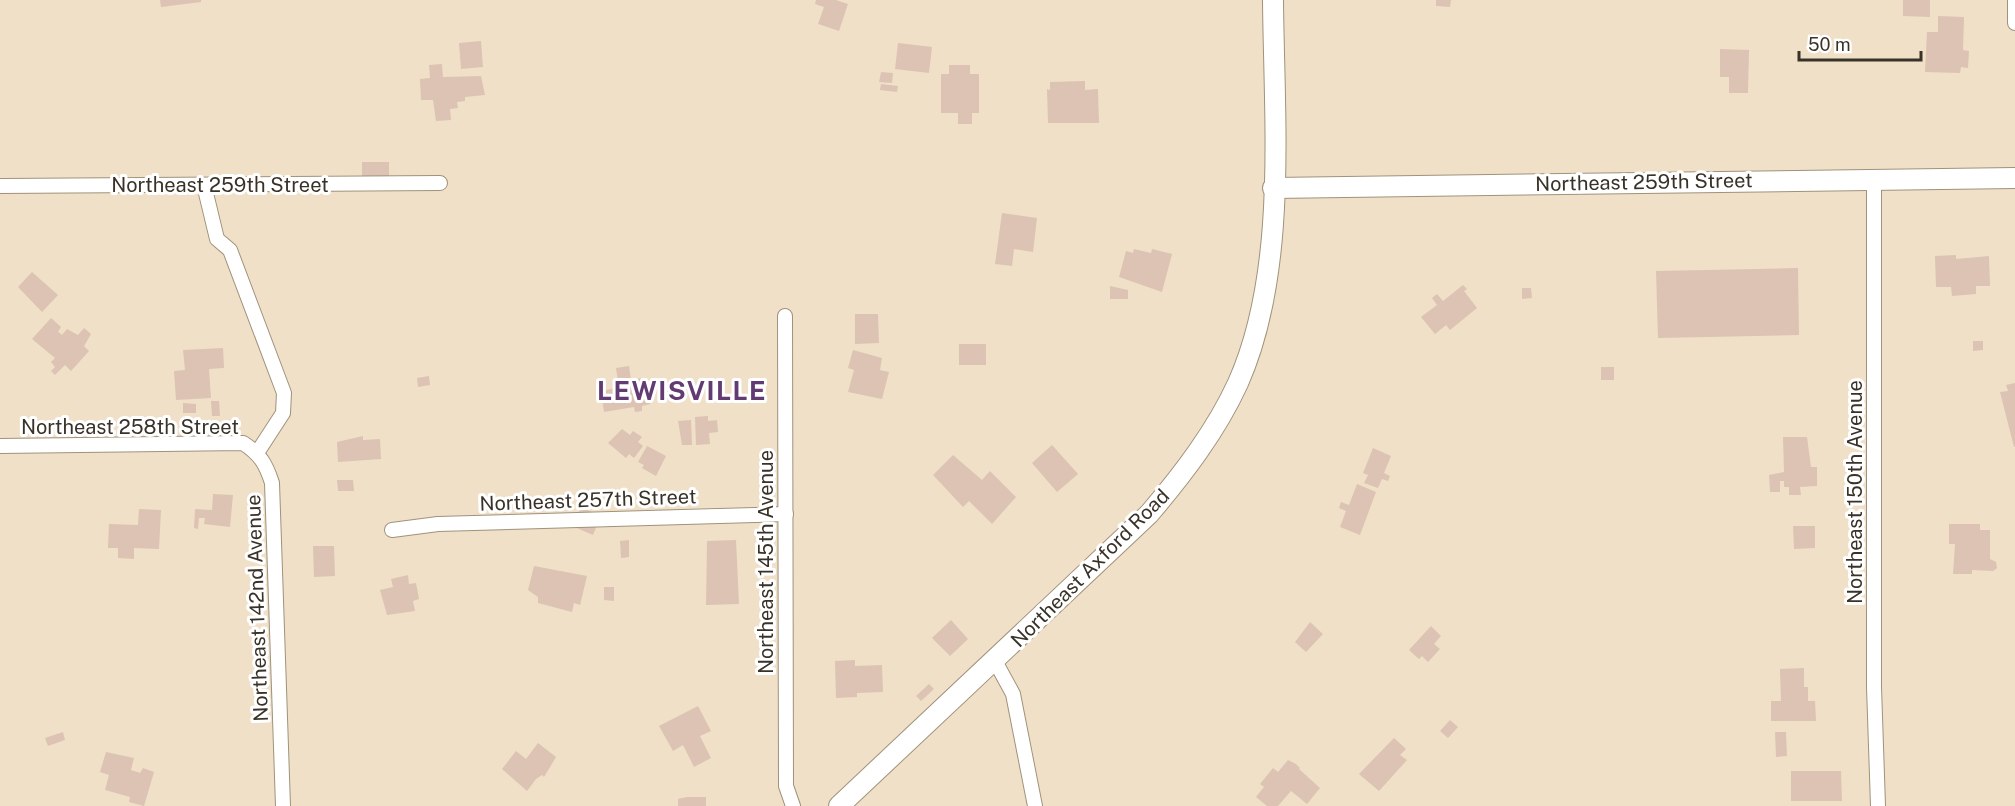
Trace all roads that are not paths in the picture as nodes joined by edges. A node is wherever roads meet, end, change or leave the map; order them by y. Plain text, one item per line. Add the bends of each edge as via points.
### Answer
1 (1273, 0) edge
2 (2015, 0) edge
3 (2015, 24) edge
4 (2015, 178) edge
5 (1874, 179) junction
6 (1274, 180) junction
7 (440, 183) dead end
8 (204, 185) junction
9 (0, 186) edge
10 (785, 316) dead end
11 (0, 447) edge
12 (257, 453) junction
13 (786, 514) junction
14 (392, 530) dead end
15 (995, 661) junction
16 (283, 806) edge
17 (793, 806) edge
18 (839, 806) edge
19 (1035, 806) edge
20 (1878, 806) edge

1 - 6 main road, Northeast Axford Road
2 - 3 street
4 - 5 main road, Northeast 259th Street
5 - 6 main road, Northeast 259th Street
5 - 20 street, Northeast 150th Avenue via 1874,687
6 - 15 main road, Northeast Axford Road via 1269,263 1260,314 1238,382 1206,440 1149,514
7 - 8 street, Northeast 259th Street
8 - 9 street, Northeast 259th Street
8 - 12 street via 217,239 230,250 284,393 283,412
10 - 13 street, Northeast 145th Avenue
11 - 12 street, Northeast 258th Street via 243,443
12 - 16 street, Northeast 142nd Avenue via 266,464 272,483
13 - 14 street, Northeast 257th Street via 438,524
13 - 17 street, Northeast 145th Avenue via 786,786
15 - 18 main road, Northeast Axford Road
15 - 19 street via 1013,694

